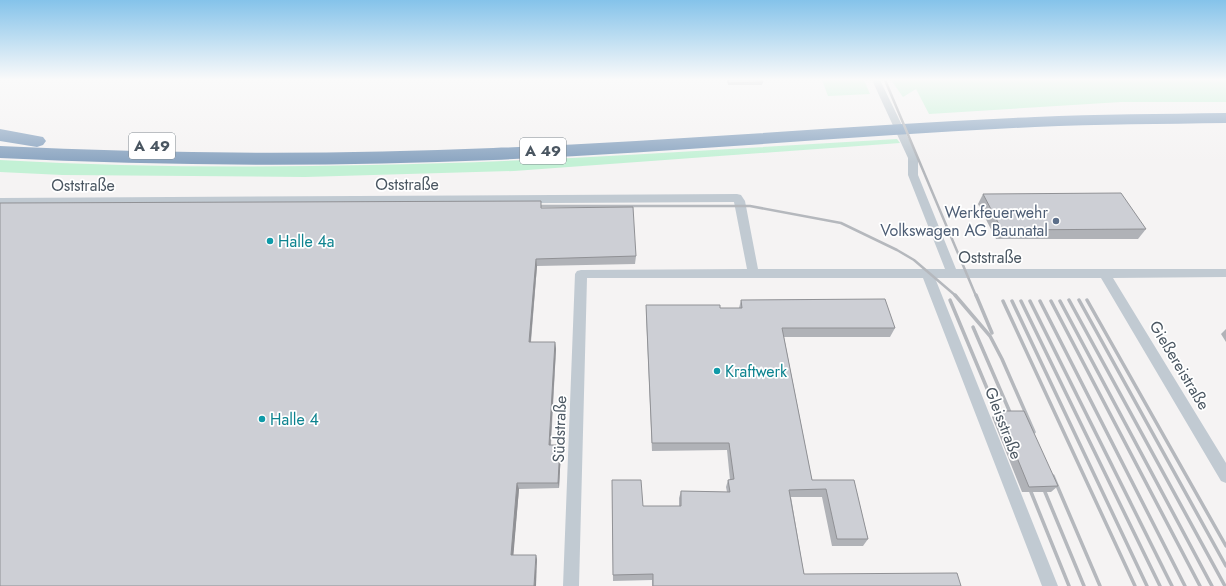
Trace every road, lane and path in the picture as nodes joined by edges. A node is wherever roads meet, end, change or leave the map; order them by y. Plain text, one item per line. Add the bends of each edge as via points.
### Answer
1 (889, 107) edge
2 (1207, 107) edge
3 (1226, 118) edge
4 (929, 123) junction
5 (864, 126) junction
6 (0, 135) edge
7 (0, 140) edge
8 (37, 141) junction
9 (5, 152) edge
10 (0, 202) edge
11 (927, 272) junction
12 (952, 272) junction
13 (1226, 272) edge
14 (753, 273) junction
15 (1104, 273) junction
16 (581, 274) joint
17 (1226, 476) edge
18 (571, 586) edge
19 (1050, 586) edge

1 - 12 street via 913,158 913,175
2 - 4 highway, A 49 via 1114,109
3 - 4 highway, A 49
4 - 5 highway, A 49
5 - 8 highway, A 49 via 407,145 119,146
5 - 9 highway, A 49 via 652,146 406,157 226,159
6 - 8 highway
7 - 8 highway, A 49
10 - 14 street, Oststraße via 737,198 742,206
11 - 12 street, Oststraße
11 - 14 street, Oststraße
11 - 19 street, Gleisstraße
12 - 15 street, Oststraße
13 - 15 street, Oststraße
14 - 16 street, Oststraße
15 - 17 street, Gießereistraße
16 - 18 street, Südstraße

